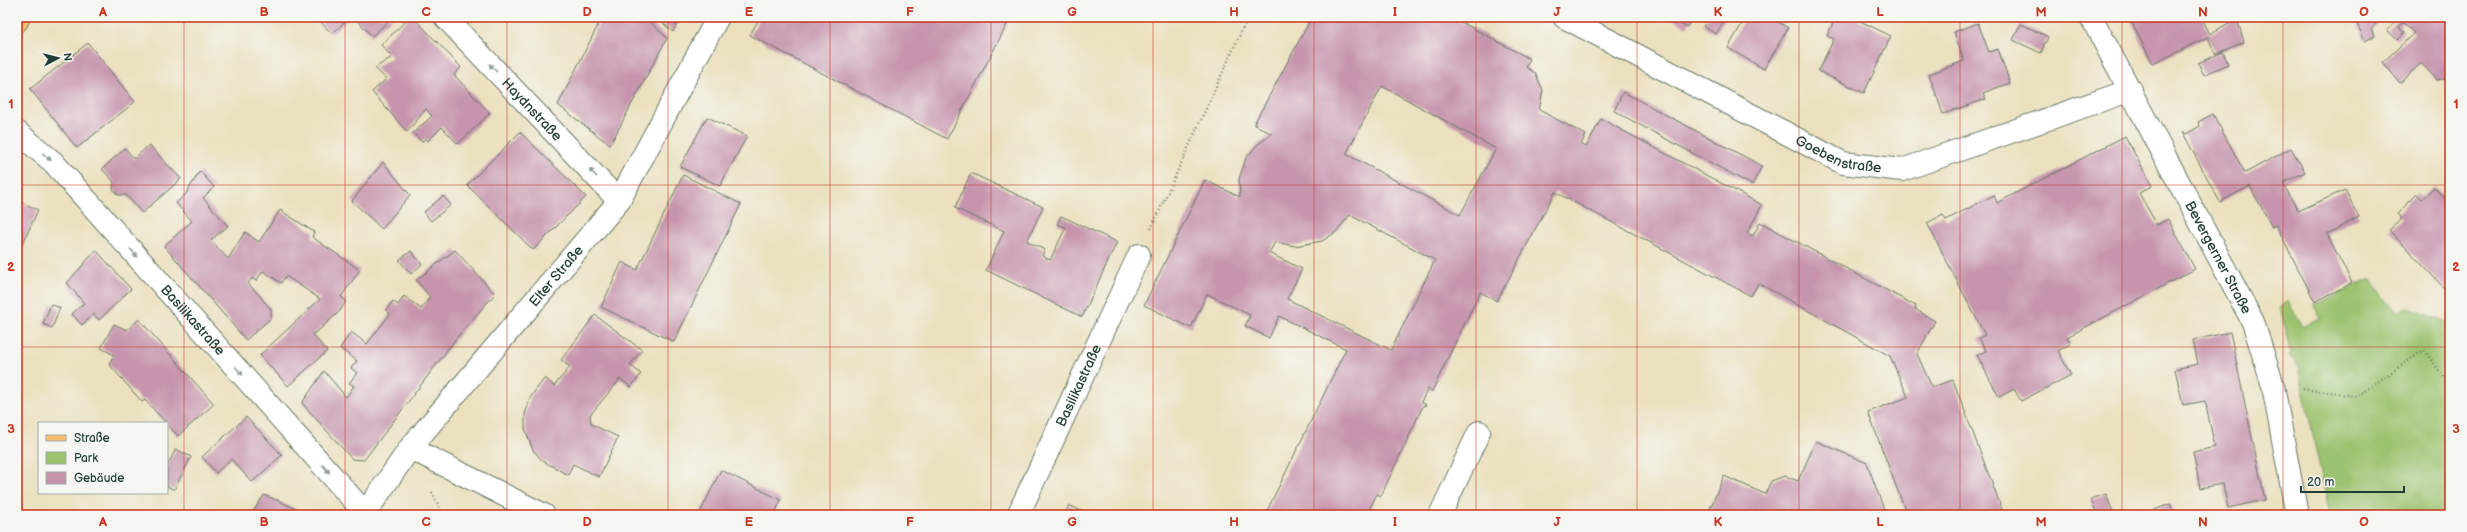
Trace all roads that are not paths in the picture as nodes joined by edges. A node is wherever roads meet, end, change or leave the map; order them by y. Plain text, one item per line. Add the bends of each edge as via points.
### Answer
1 (19, 17) edge
2 (445, 17) edge
3 (718, 17) edge
4 (1564, 17) edge
5 (2092, 17) edge
6 (17, 22) edge
7 (2131, 90) junction
8 (17, 132) edge
9 (620, 201) junction
10 (1140, 255) road end
11 (1479, 432) dead end
12 (410, 448) junction
13 (364, 514) edge
14 (544, 515) edge
15 (1018, 515) edge
16 (1440, 515) edge
17 (2297, 515) edge

1 - 6 main road
9 -> 2 street, Haydnstraße
3 - 9 street, Elter Straße
4 - 7 street, Goebenstraße via 1843,163 1902,170
5 - 7 street, Bevergerner Straße
7 - 17 street, Bevergerner Straße via 2253,322 2273,386
8 -> 13 street, Basilikastraße via 53,162
9 - 12 street, Elter Straße
10 - 15 street, Basilikastraße
11 - 16 street
12 - 13 street, Elter Straße
12 - 14 street

